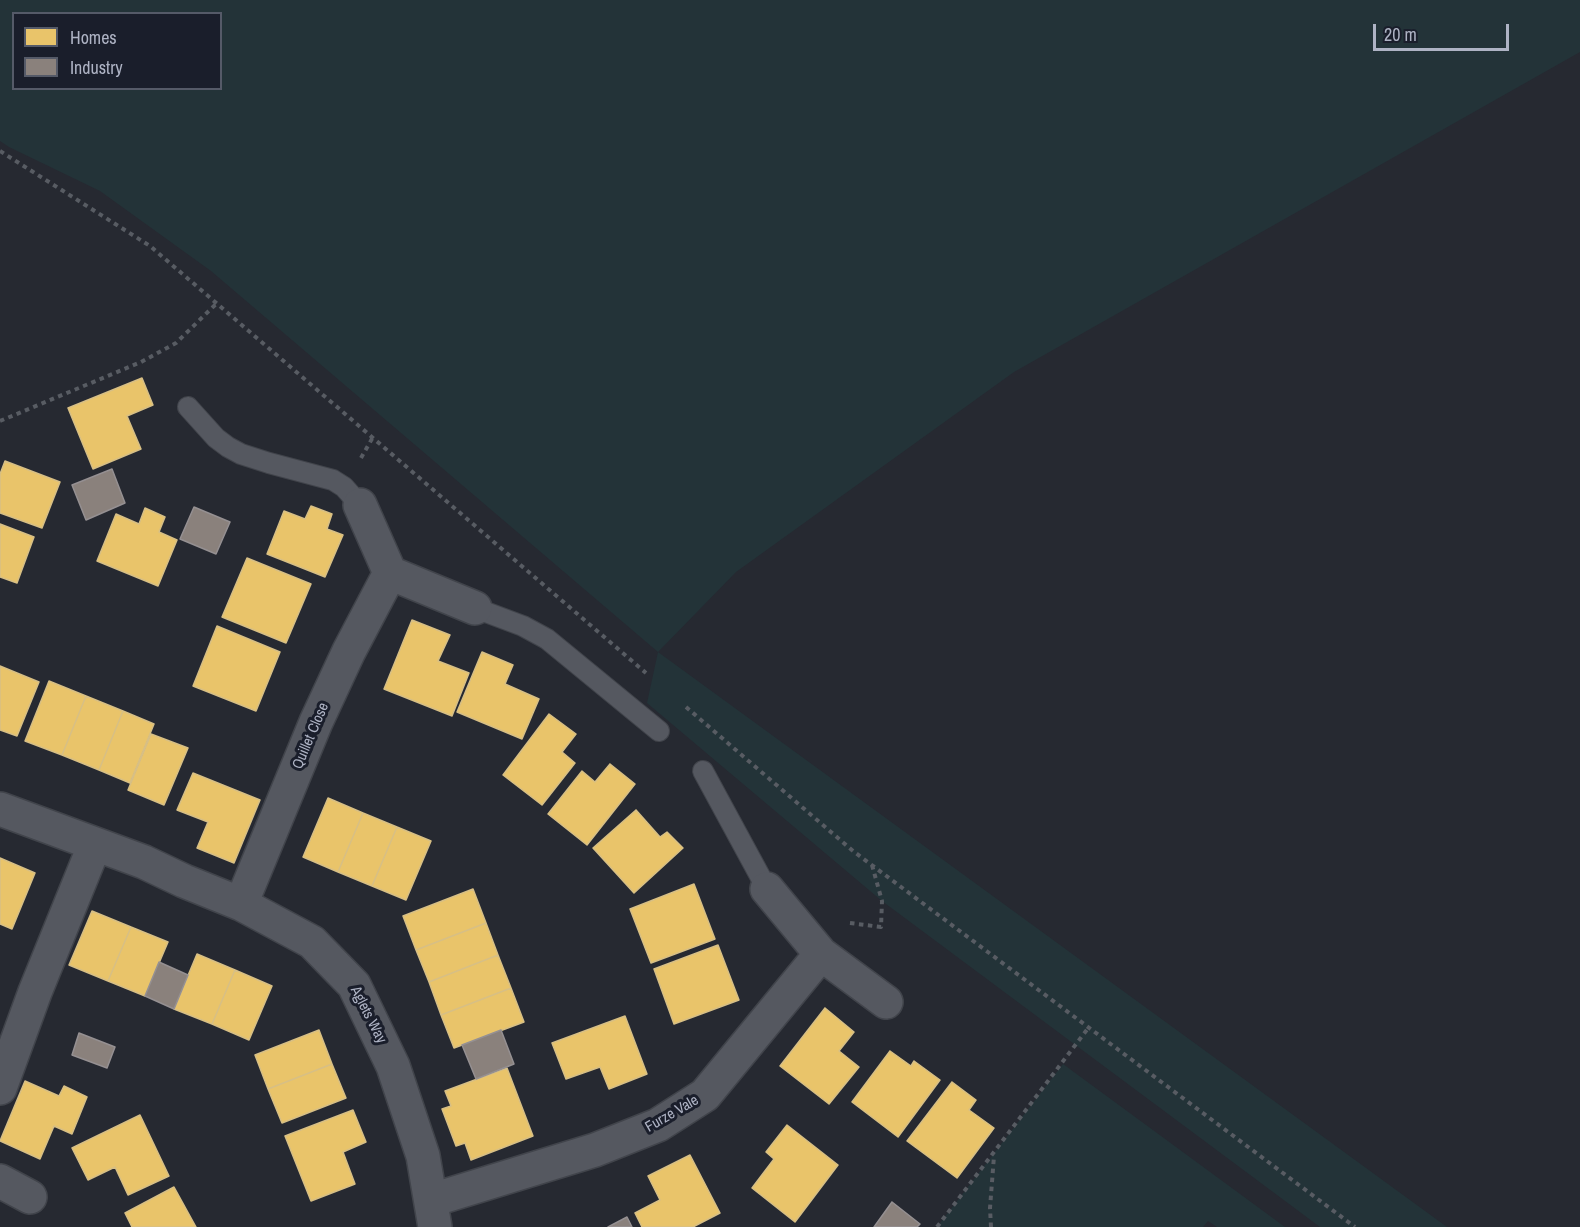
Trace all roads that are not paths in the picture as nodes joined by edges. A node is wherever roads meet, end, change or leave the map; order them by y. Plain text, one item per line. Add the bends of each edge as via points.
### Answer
1 (188, 407) dead end
2 (360, 505) joint
3 (390, 573) junction
4 (475, 608) joint
5 (659, 731) dead end
6 (703, 771) dead end
7 (0, 809) edge
8 (95, 844) junction
9 (767, 889) joint
10 (241, 904) junction
11 (821, 954) junction
12 (886, 1002) dead end
13 (0, 1088) edge
14 (0, 1181) edge
15 (30, 1197) dead end
16 (434, 1213) edge

1 - 2 lane via 228,447 333,480
2 - 3 street
3 - 4 street
3 - 10 street, Quillet Close via 316,722
4 - 5 lane via 547,639
6 - 9 lane
7 - 8 street, Aglets Way
8 - 10 street, Aglets Way
8 - 13 street
9 - 11 street
10 - 16 street, Aglets Way via 312,942 354,985 393,1066 423,1156
11 - 12 street
11 - 16 street, Furze Vale via 705,1095 658,1125
14 - 15 street

